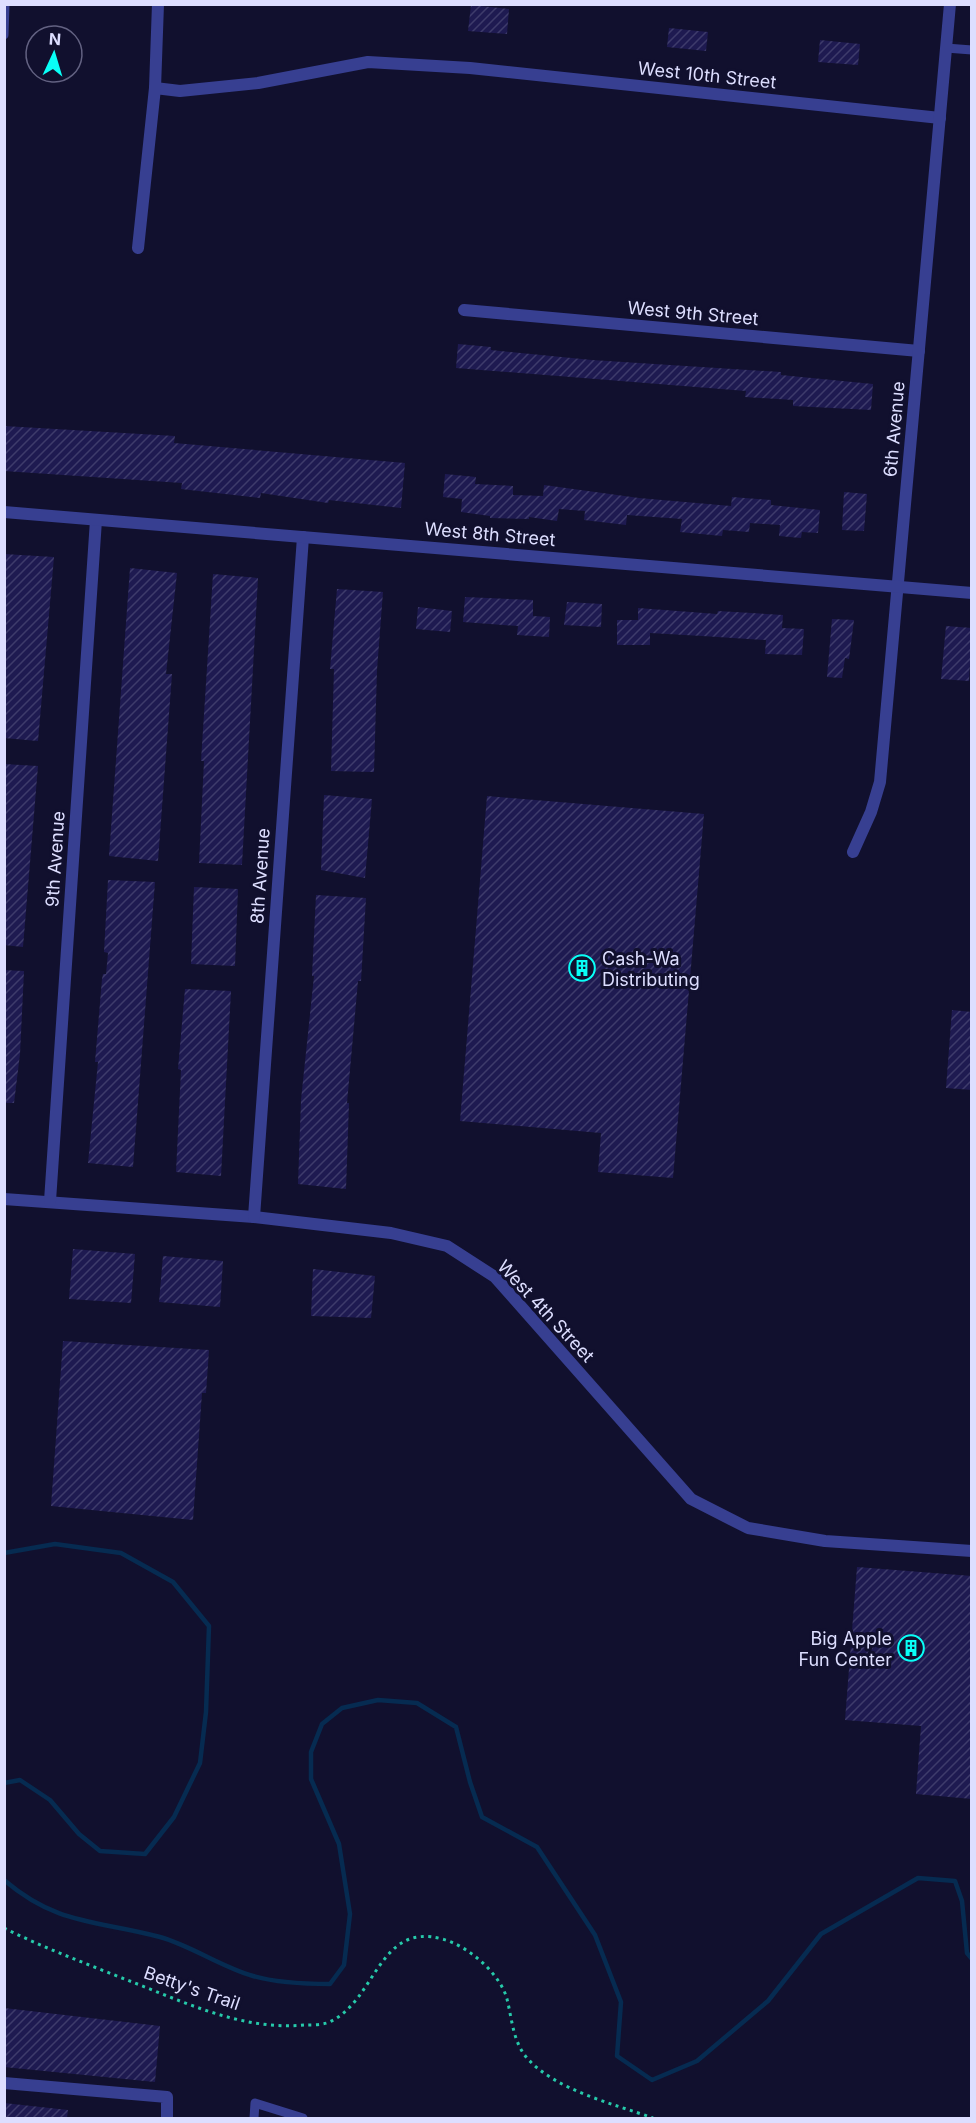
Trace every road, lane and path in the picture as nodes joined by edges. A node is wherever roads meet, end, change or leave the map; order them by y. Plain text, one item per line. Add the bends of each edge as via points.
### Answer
1 (5, 4) edge
2 (158, 4) edge
3 (950, 4) edge
4 (4, 35) edge
5 (946, 48) junction
6 (972, 50) edge
7 (155, 88) junction
8 (940, 118) junction
9 (138, 248) dead end
10 (464, 310) dead end
11 (919, 351) junction
12 (4, 512) edge
13 (96, 520) junction
14 (303, 537) junction
15 (898, 586) junction
16 (972, 593) edge
17 (853, 852) dead end
18 (4, 1198) edge
19 (50, 1201) junction
20 (254, 1217) junction
21 (972, 1551) edge
22 (4, 1929) edge
23 (4, 2084) edge
24 (167, 2118) edge
25 (254, 2118) edge
26 (303, 2118) edge
27 (653, 2118) edge

1 - 4 lane
2 - 7 street
3 - 5 street, 6th Avenue
5 - 6 lane
5 - 8 street, 6th Avenue
7 - 8 street, West 10th Street via 180,91 258,83 368,63 470,68
7 - 9 street
8 - 11 street, 6th Avenue
10 - 11 street, West 9th Street
11 - 15 street, 6th Avenue
12 - 13 street, West 8th Street
13 - 14 street, West 8th Street
13 - 19 street, 9th Avenue
14 - 15 street, West 8th Street
14 - 20 street, 8th Avenue
15 - 16 street, West 8th Street
15 - 17 street, 6th Avenue via 880,782
18 - 19 street, West 4th Street
19 - 20 street, West 4th Street
20 - 21 street, West 4th Street via 391,1233 447,1246 495,1277 691,1499 748,1528 825,1541
22 - 27 path, Betty's Trail via 211,2012 287,2027 325,2024 346,2012 400,1942 419,1936 442,1939 462,1947 495,1979 506,1996 516,2038 526,2057 540,2070 563,2084
23 - 24 street via 167,2097
25 - 26 lane via 255,2103

